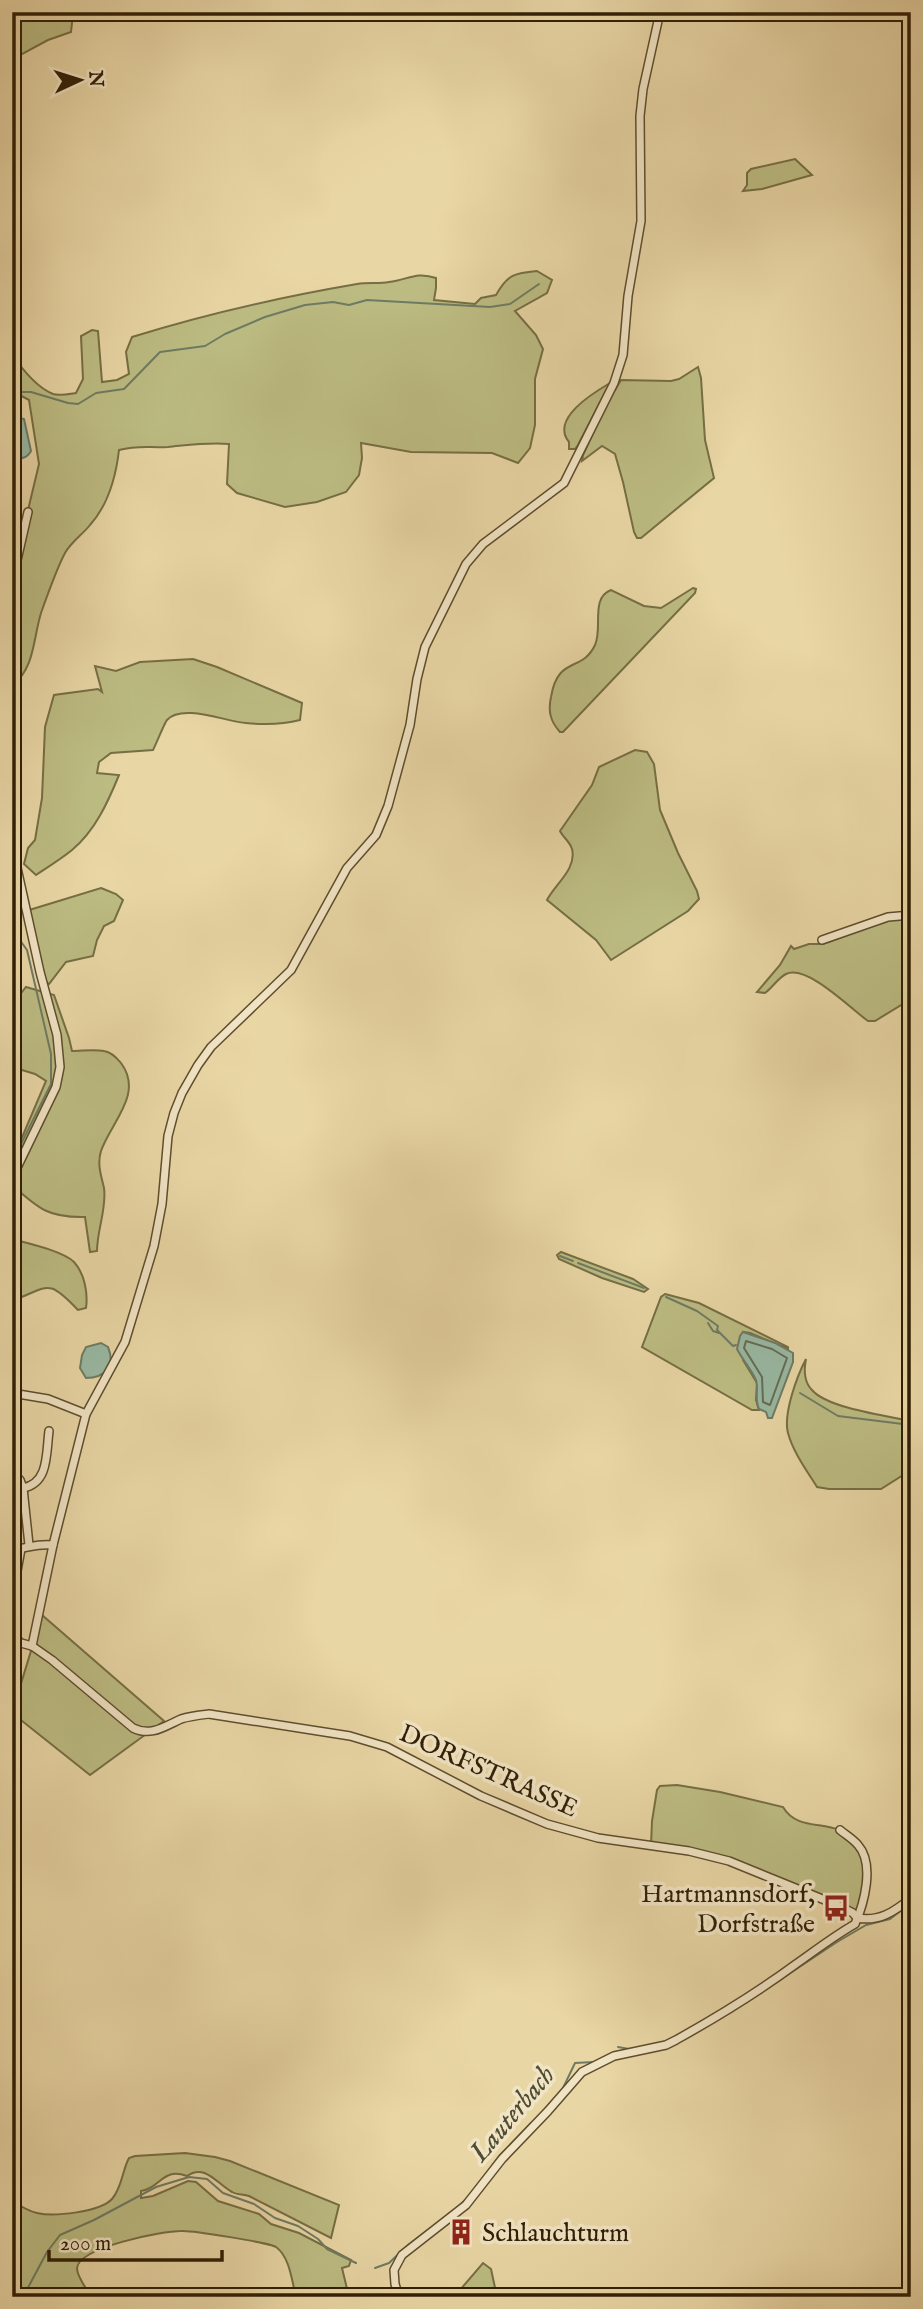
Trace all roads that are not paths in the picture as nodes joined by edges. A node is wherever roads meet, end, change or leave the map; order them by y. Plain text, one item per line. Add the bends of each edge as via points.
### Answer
1 (660, 12) edge
2 (28, 512) dead end
3 (12, 654) edge
4 (12, 799) edge
5 (911, 915) edge
6 (822, 940) dead end
7 (13, 1174) edge
8 (12, 1393) edge
9 (86, 1414) junction
10 (14, 1424) dead end
11 (49, 1431) dead end
12 (12, 1453) edge
13 (12, 1473) edge
14 (23, 1488) junction
15 (29, 1545) junction
16 (53, 1545) junction
17 (16, 1549) edge
18 (14, 1587) edge
19 (12, 1635) edge
20 (32, 1646) junction
21 (841, 1830) dead end
22 (911, 1898) edge
23 (857, 1919) junction
24 (399, 2297) edge

1 - 9 street via 641,104 640,221 618,374 564,483 477,550 462,572 420,662 410,724 376,835 347,868 292,970 211,1047 189,1078 168,1136 157,1233 128,1333
2 - 3 street via 13,578 16,622
4 - 7 street via 18,868 57,1035 60,1067 56,1087
5 - 6 street via 888,917
8 - 9 street via 48,1399
9 - 16 street
10 - 12 street
11 - 14 street via 42,1476 36,1484
13 - 14 street
14 - 15 street
15 - 16 street
15 - 17 street
16 - 20 street
17 - 18 street
19 - 20 street
20 - 23 street, DORFSTRASSE via 136,1730 152,1732 187,1717 209,1714 350,1736 387,1747 547,1824 598,1838 729,1861 837,1905
21 - 23 street via 863,1854 865,1884
22 - 23 street via 890,1914
23 - 24 street via 676,2040 614,2056 582,2072 502,2158 466,2205 402,2255 394,2270

